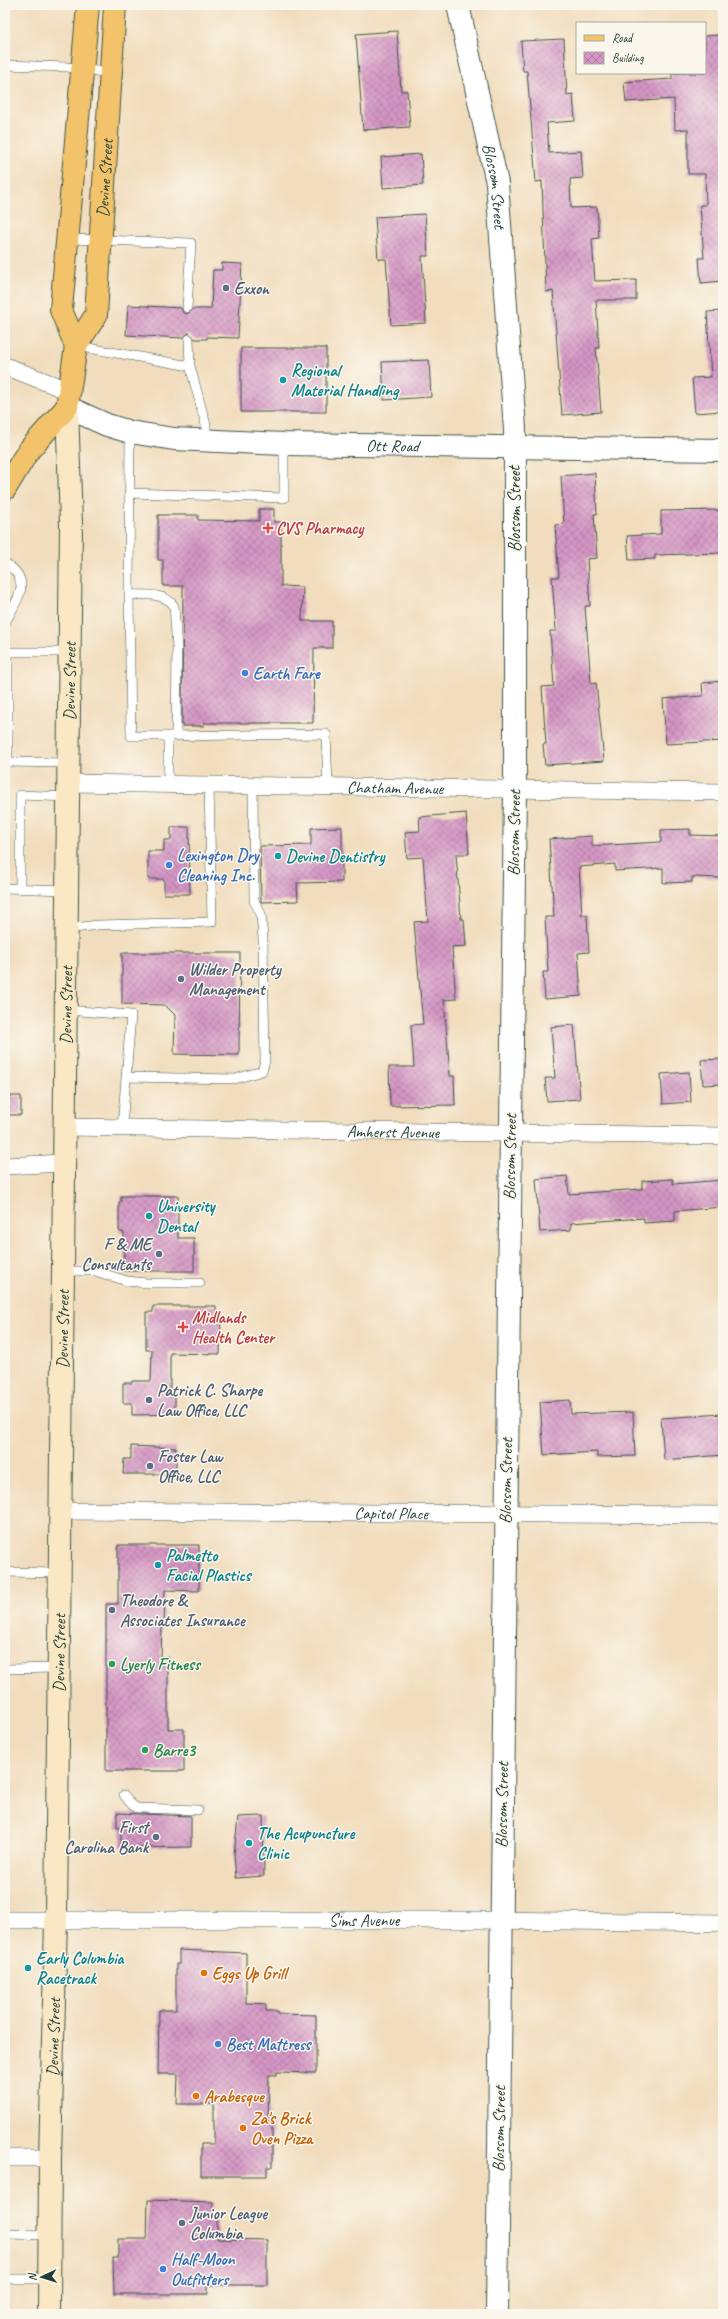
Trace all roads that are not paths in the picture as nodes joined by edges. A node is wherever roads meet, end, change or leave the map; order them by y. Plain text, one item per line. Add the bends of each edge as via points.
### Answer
1 (88, 5) edge
2 (116, 5) edge
3 (458, 5) edge
4 (5, 65) edge
5 (82, 70) junction
6 (112, 73) junction
7 (74, 181) junction
8 (104, 185) junction
9 (69, 238) junction
10 (101, 240) junction
11 (187, 308) dead end
12 (189, 338) dead end
13 (76, 346) junction
14 (5, 366) edge
15 (190, 366) junction
16 (68, 399) junction
17 (130, 432) junction
18 (206, 441) junction
19 (284, 444) junction
20 (515, 448) junction
21 (723, 450) edge
22 (5, 489) edge
23 (129, 493) junction
24 (5, 563) edge
25 (128, 595) junction
26 (5, 623) edge
27 (6, 651) edge
28 (69, 652) junction
29 (172, 736) junction
30 (68, 781) junction
31 (168, 784) junction
32 (209, 785) junction
33 (253, 786) junction
34 (328, 786) junction
35 (514, 789) junction
36 (723, 792) edge
37 (5, 888) edge
38 (20, 889) junction
39 (66, 890) junction
40 (66, 930) junction
41 (65, 1010) junction
42 (127, 1077) junction
43 (63, 1127) junction
44 (122, 1128) junction
45 (510, 1133) junction
46 (723, 1136) edge
47 (63, 1163) junction
48 (5, 1166) edge
49 (62, 1271) junction
50 (200, 1283) dead end
51 (59, 1511) junction
52 (506, 1514) junction
53 (723, 1515) edge
54 (5, 1572) edge
55 (59, 1573) junction
56 (58, 1668) junction
57 (5, 1669) edge
58 (124, 1795) dead end
59 (198, 1810) dead end
60 (5, 1920) edge
61 (56, 1920) junction
62 (501, 1921) junction
63 (723, 1923) edge
64 (5, 2158) edge
65 (50, 2158) junction
66 (5, 2234) edge
67 (49, 2235) junction
68 (5, 2279) edge
69 (49, 2279) junction
70 (49, 2314) edge
71 (496, 2314) edge

1 - 5 main road, Devine Street
2 - 6 main road, Devine Street
3 - 20 street, Blossom Street via 497,183
4 - 5 lane
5 - 6 lane
5 - 7 main road, Devine Street
6 - 8 main road, Devine Street
7 - 8 main road
7 - 9 main road, Devine Street
8 - 10 main road, Devine Street
9 - 10 lane
9 - 13 main road, Devine Street via 61,310
10 - 11 lane via 192,243
10 - 13 main road, Devine Street via 96,315
12 - 15 lane
13 - 15 lane
13 - 16 main road, Devine Street
14 - 16 street
15 - 18 lane via 206,425
16 - 17 street, Ott Road via 107,425
16 - 22 main road via 28,451
16 - 28 main road, Devine Street via 71,524
17 - 18 street, Ott Road
17 - 23 lane
18 - 19 street, Ott Road
19 - 20 street, Ott Road
19 - 23 lane via 284,498
20 - 21 street, Ott Road
20 - 35 street, Blossom Street
23 - 25 lane
24 - 26 lane via 16,570 21,581 20,594
25 - 29 lane via 164,597 174,606 177,650
25 - 29 lane via 131,736
27 - 28 lane
27 - 30 lane via 8,762
28 - 30 main road, Devine Street
29 - 31 lane
29 - 34 lane via 326,734
30 - 31 street, Chatham Avenue
30 - 38 lane via 20,795
30 - 39 main road, Devine Street
31 - 32 street, Chatham Avenue
32 - 33 street, Chatham Avenue
32 - 40 lane via 212,922 98,926
33 - 34 street, Chatham Avenue
33 - 42 lane via 254,901 261,914 264,939 262,1071 235,1078
34 - 35 street, Chatham Avenue
35 - 36 street, Chatham Avenue
35 - 45 street, Blossom Street
37 - 38 lane
38 - 39 lane
39 - 40 main road, Devine Street
40 - 41 main road, Devine Street
41 - 42 lane via 130,1015
41 - 43 main road, Devine Street
42 - 44 lane
43 - 44 street, Amherst Avenue
43 - 47 main road, Devine Street
44 - 45 street, Amherst Avenue
45 - 46 street, Amherst Avenue
45 - 52 street, Blossom Street
47 - 48 street
47 - 49 main road, Devine Street
49 - 50 lane via 95,1271 140,1282
49 - 51 main road, Devine Street
51 - 52 street, Capitol Place
51 - 55 main road, Devine Street
52 - 53 street, Capitol Place
52 - 62 street, Blossom Street
54 - 55 lane
55 - 56 main road, Devine Street
56 - 57 lane
56 - 61 main road, Devine Street
58 - 59 lane via 137,1808
60 - 61 street, Sims Avenue
61 - 62 street, Sims Avenue
61 - 65 main road, Devine Street
62 - 63 street, Sims Avenue
62 - 71 street, Blossom Street
64 - 65 street
65 - 67 main road, Devine Street
66 - 67 lane
67 - 69 main road, Devine Street
68 - 69 lane
69 - 70 main road, Devine Street

